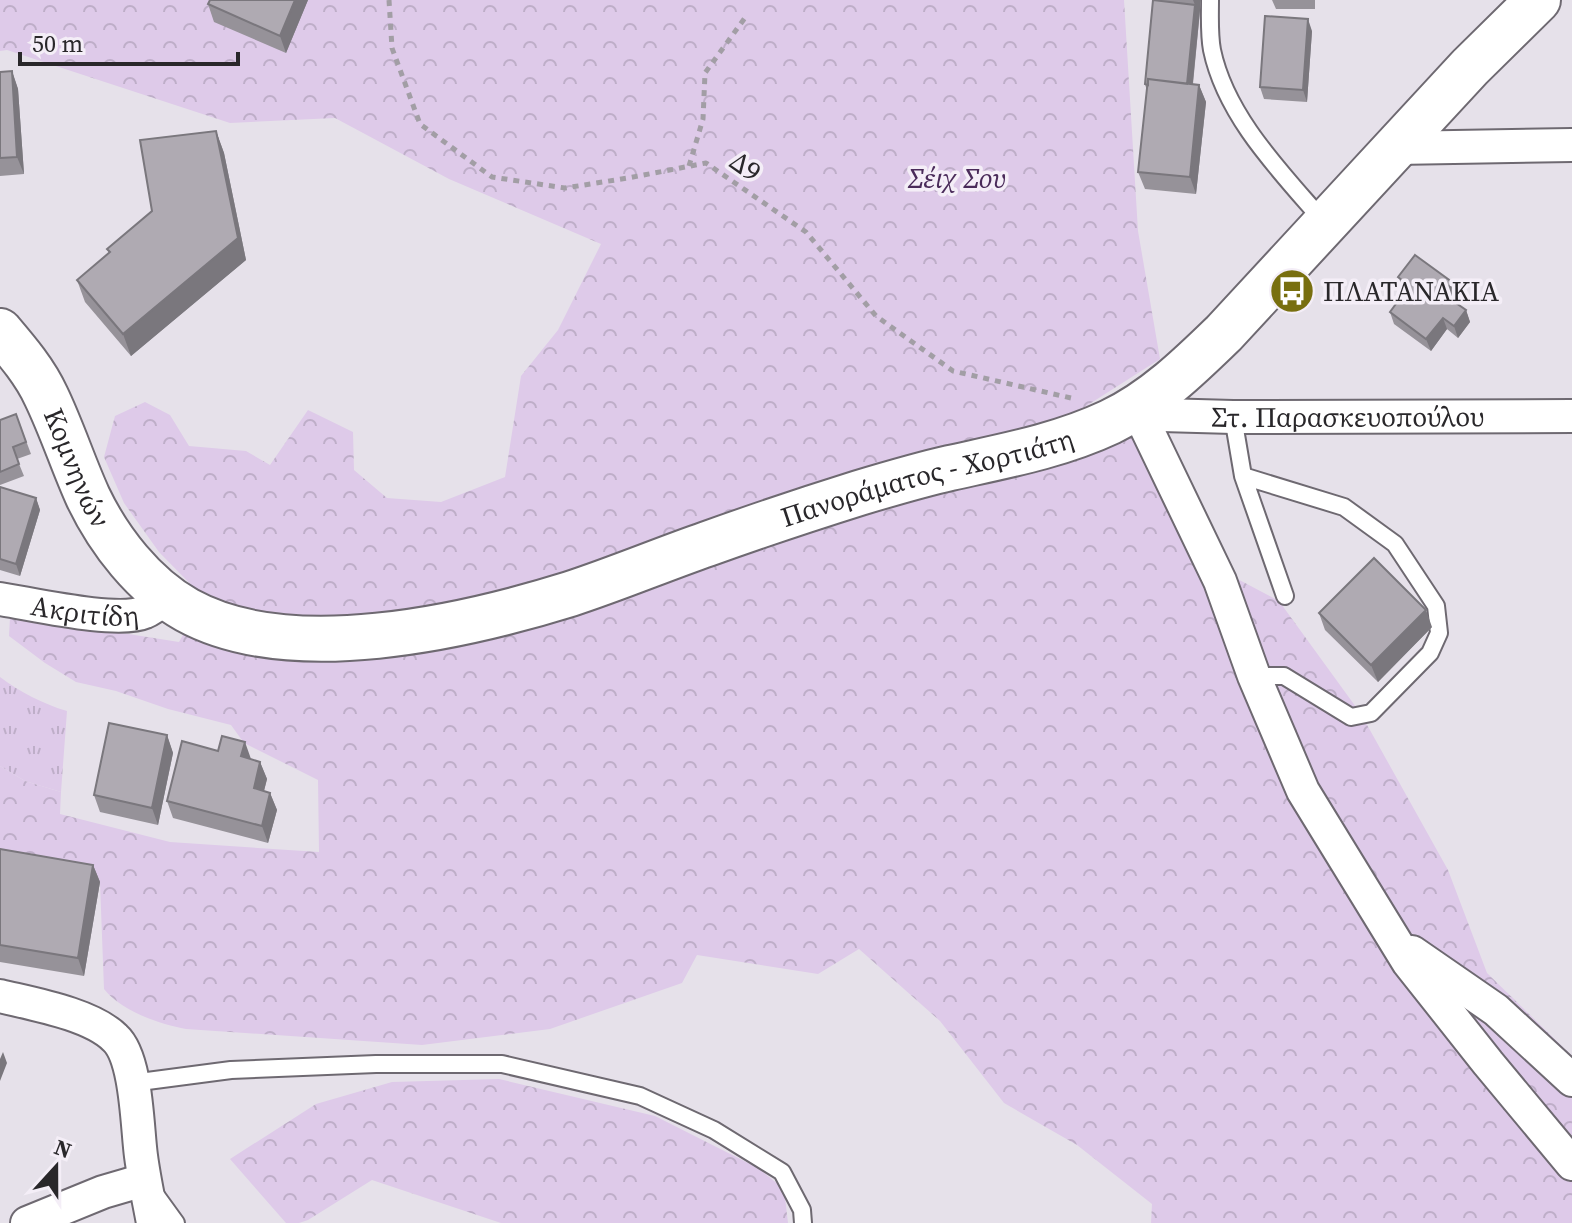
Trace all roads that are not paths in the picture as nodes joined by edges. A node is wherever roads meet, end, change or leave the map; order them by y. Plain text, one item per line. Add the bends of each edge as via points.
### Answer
1 (1210, 0) edge
2 (1538, 0) edge
3 (1572, 145) edge
4 (1396, 148) junction
5 (1325, 223) junction
6 (0, 331) edge
7 (1126, 414) junction
8 (1572, 416) edge
9 (1233, 417) junction
10 (1243, 476) junction
11 (1285, 596) dead end
12 (166, 597) junction
13 (0, 599) edge
14 (1254, 676) junction
15 (1393, 939) junction
16 (0, 996) edge
17 (1572, 1080) edge
18 (132, 1083) junction
19 (1572, 1164) edge
20 (144, 1180) junction
21 (27, 1223) edge
22 (153, 1223) edge
23 (176, 1223) edge
24 (803, 1223) edge

1 - 5 lane via 1212,48 1231,102
2 - 4 main road, Πανοράματος - Χορτιάτη
3 - 4 street
4 - 5 main road, Πανοράματος - Χορτιάτη
5 - 7 main road, Πανοράματος - Χορτιάτη via 1201,355
6 - 12 main road, Κομνηνών via 46,395 89,500 137,571
7 - 9 street, Στ. Παρασκευοπούλου
7 - 12 main road, Πανοράματος - Χορτιάτη via 1057,443 880,486 571,593 482,618 412,631 299,639 216,623
7 - 14 street via 1142,419 1220,581
8 - 9 street, Στ. Παρασκευοπούλου
9 - 10 lane
10 - 11 lane
10 - 14 lane via 1344,507 1395,544 1436,606 1439,633 1430,653 1371,713 1351,717 1284,676
12 - 13 street, Ακριτίδη via 144,613 128,616
14 - 15 street via 1303,791
15 - 17 street via 1496,1010
15 - 19 street
16 - 18 street via 75,1016 107,1031 124,1050
18 - 20 street
18 - 24 lane via 231,1070 502,1064 640,1096 714,1130 782,1172 802,1210
20 - 21 street
20 - 22 street
20 - 23 lane

